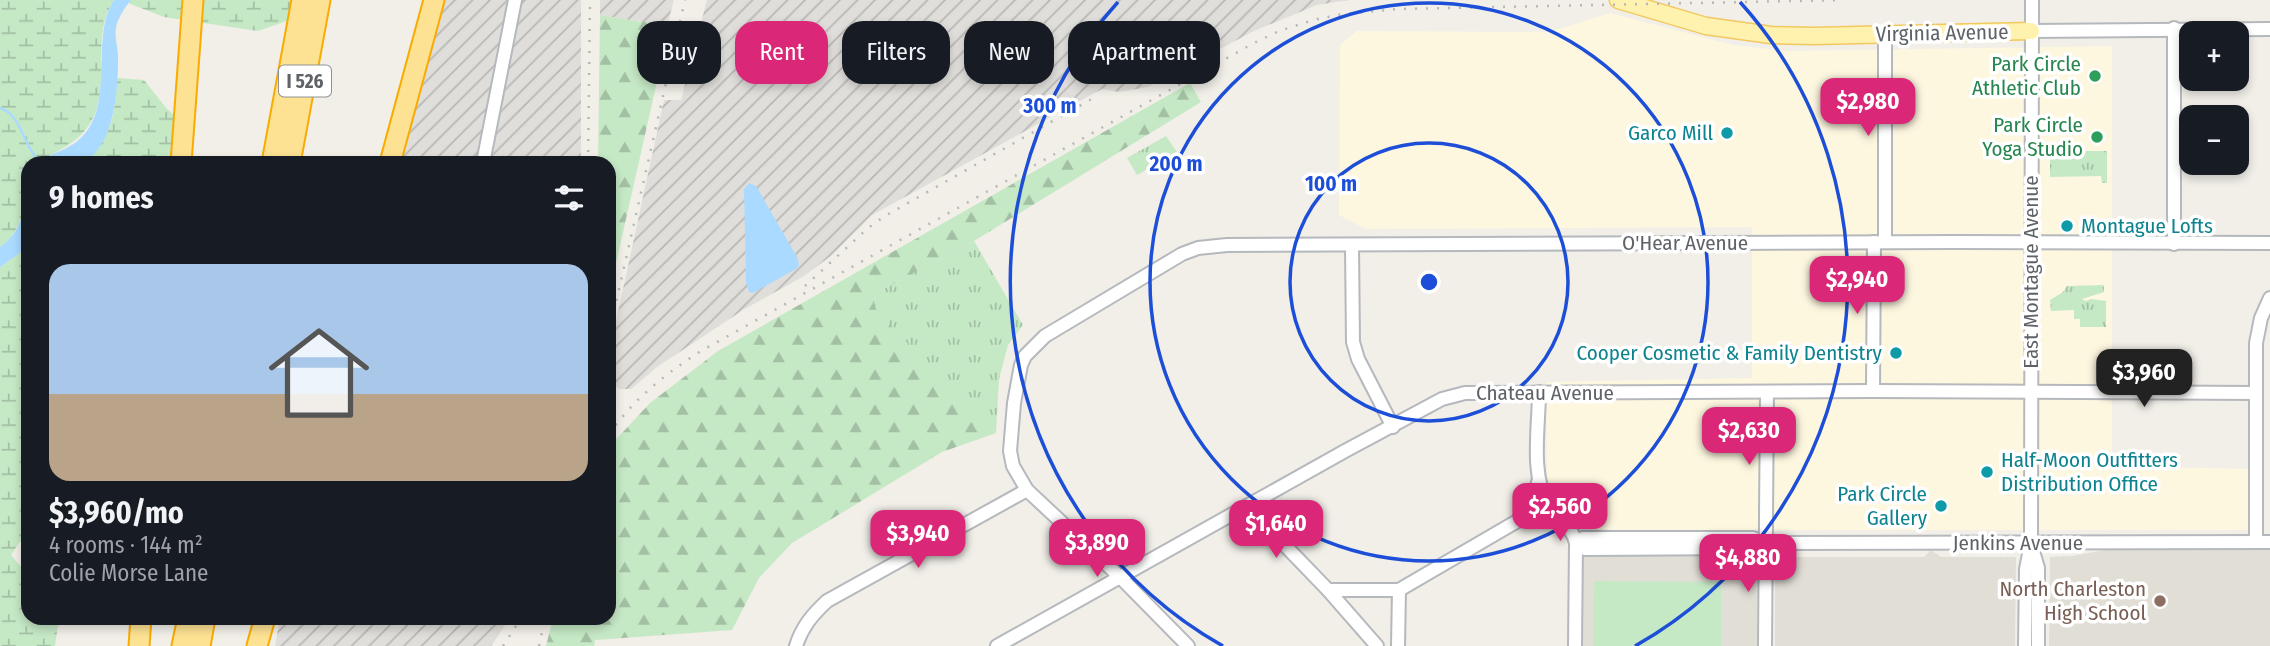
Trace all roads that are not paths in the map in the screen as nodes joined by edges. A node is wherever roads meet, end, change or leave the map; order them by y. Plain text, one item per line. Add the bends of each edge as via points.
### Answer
1 (193, 0) edge
2 (302, 0) edge
3 (320, 0) edge
4 (434, 0) edge
5 (515, 0) edge
6 (1618, 0) edge
7 (2032, 0) edge
8 (2174, 28) junction
9 (2270, 29) edge
10 (2031, 31) junction
11 (1885, 34) junction
12 (182, 156) edge
13 (273, 156) edge
14 (291, 156) edge
15 (392, 156) edge
16 (484, 156) edge
17 (1879, 242) junction
18 (2031, 243) junction
19 (2270, 243) edge
20 (2174, 244) junction
21 (1352, 246) junction
22 (2270, 298) edge
23 (1872, 391) junction
24 (1539, 392) junction
25 (1767, 392) junction
26 (2031, 392) junction
27 (2256, 393) junction
28 (1393, 427) junction
29 (1538, 482) junction
30 (1027, 490) junction
31 (1247, 506) junction
32 (1527, 516) junction
33 (1561, 520) junction
34 (1576, 542) junction
35 (2256, 542) junction
36 (2270, 542) edge
37 (1765, 543) junction
38 (2031, 544) junction
39 (1120, 577) junction
40 (1328, 590) junction
41 (1399, 590) junction
42 (140, 625) edge
43 (187, 625) edge
44 (204, 625) edge
45 (263, 625) edge
46 (139, 646) edge
47 (183, 646) edge
48 (200, 646) edge
49 (257, 646) edge
50 (796, 646) edge
51 (997, 646) edge
52 (1188, 646) edge
53 (1377, 646) edge
54 (1398, 646) edge
55 (1574, 646) edge
56 (1765, 646) edge
57 (2025, 646) edge
58 (2038, 646) edge

1 - 12 highway
2 - 13 highway, I 526
3 - 14 highway, I 526
4 - 15 highway
5 - 16 street
6 - 11 main road, Virginia Avenue via 1728,30 1793,36
7 - 10 street, East Montague Avenue
8 - 9 street, Virginia Avenue
8 - 10 street, Virginia Avenue
8 - 20 street
10 - 11 main road, Virginia Avenue
10 - 18 street, East Montague Avenue
11 - 17 street
17 - 18 street, O'Hear Avenue
17 - 21 street, O'Hear Avenue
17 - 23 street
18 - 20 street, O'Hear Avenue
18 - 26 street, East Montague Avenue
19 - 20 street, O'Hear Avenue
21 - 28 street via 1353,342
21 - 30 street, O'Hear Avenue via 1198,248 1045,336 1025,356 1014,402 1010,451
22 - 27 street via 2258,332
23 - 25 street, Chateau Avenue
23 - 26 street, Chateau Avenue
24 - 25 street, Chateau Avenue
24 - 28 street, Chateau Avenue via 1465,393 1442,399
24 - 29 street
25 - 37 street
26 - 27 street, Chateau Avenue
26 - 38 street, East Montague Avenue
27 - 35 street
28 - 31 street, Chateau Avenue
29 - 32 street
29 - 33 street
30 - 39 street
30 - 50 street via 827,601 803,628
31 - 39 street, Chateau Avenue
31 - 40 street
32 - 33 street
32 - 41 street
33 - 34 street
34 - 37 street, Jenkins Avenue via 1583,538 1753,538
34 - 55 street
35 - 36 street, Jenkins Avenue
35 - 38 street, Jenkins Avenue
37 - 38 street, Jenkins Avenue
37 - 56 street
38 - 57 street, East Montague Avenue via 2026,569
38 - 58 street, East Montague Avenue via 2038,568
39 - 51 street, Chateau Avenue
39 - 52 street
40 - 41 street
40 - 53 street
41 - 54 street
42 - 46 highway
43 - 47 highway
44 - 48 highway
45 - 49 highway

